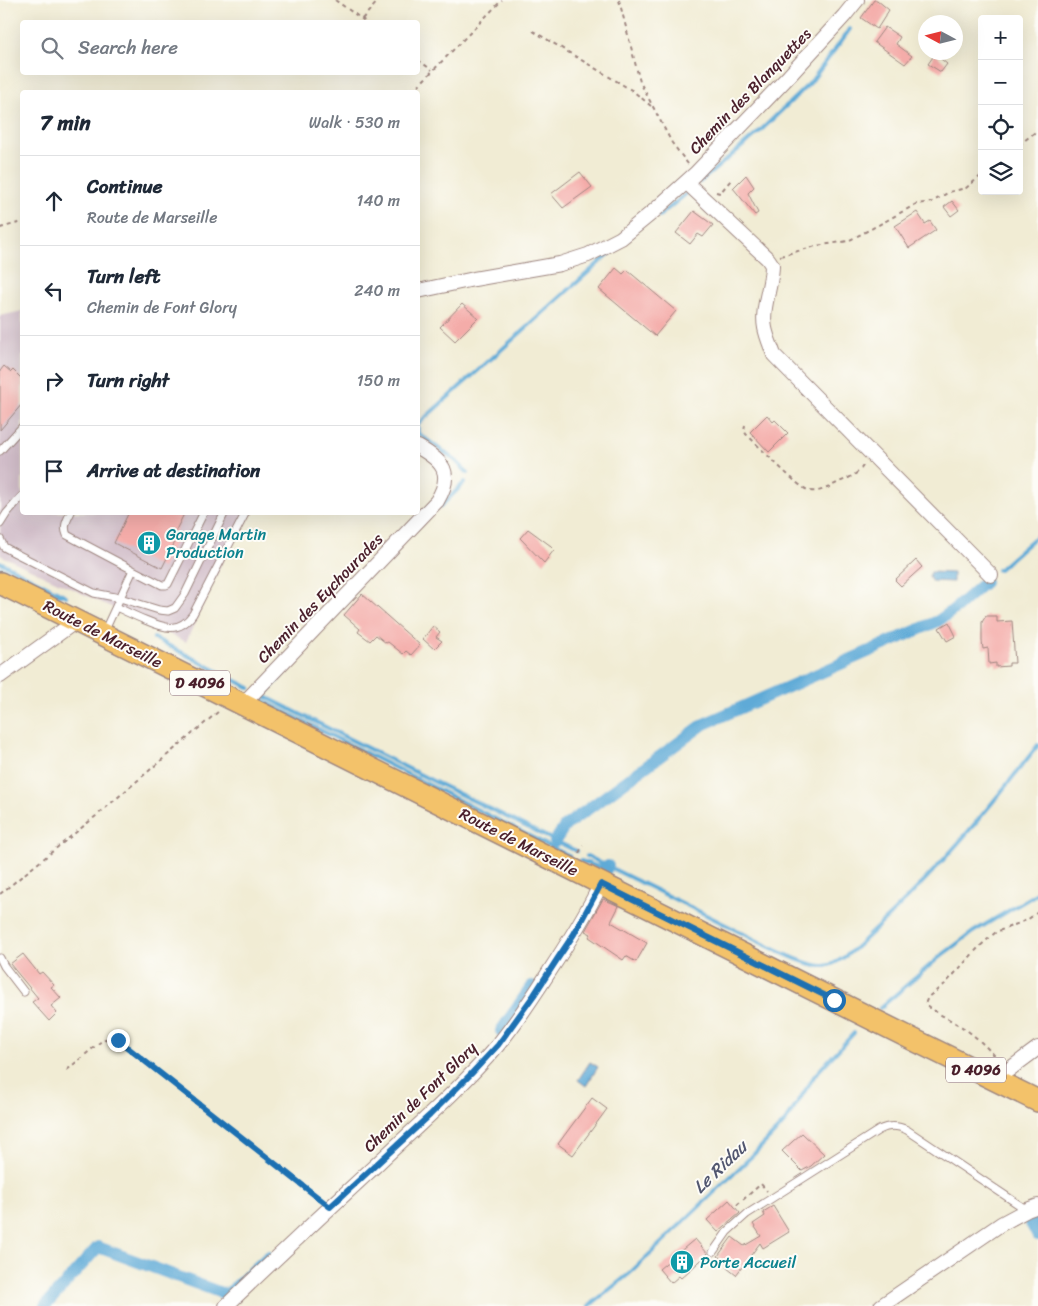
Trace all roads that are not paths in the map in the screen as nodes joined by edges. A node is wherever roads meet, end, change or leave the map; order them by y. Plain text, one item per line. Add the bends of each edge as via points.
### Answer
1 (857, 0) edge
2 (692, 182) junction
3 (420, 292) edge
4 (20, 429) edge
5 (420, 448) edge
6 (0, 451) edge
7 (20, 498) edge
8 (70, 515) edge
9 (202, 515) edge
10 (224, 515) edge
11 (244, 515) edge
12 (0, 524) edge
13 (0, 539) edge
14 (133, 570) junction
15 (991, 575) dead end
16 (0, 583) edge
17 (120, 598) junction
18 (116, 607) junction
19 (76, 621) junction
20 (103, 635) junction
21 (0, 676) edge
22 (238, 702) junction
23 (601, 884) junction
24 (0, 958) edge
25 (24, 992) dead end
26 (1038, 1048) edge
27 (1002, 1074) junction
28 (1038, 1101) edge
29 (1032, 1208) edge
30 (713, 1252) dead end
31 (226, 1306) edge
32 (881, 1306) edge

1 - 2 street, Chemin des Blanquettes
2 - 3 street via 621,238 588,254 560,264
2 - 15 street via 772,265 764,318 774,354
4 - 6 lane
5 - 22 street, Chemin des Eychourades via 434,457 444,472 446,483 437,500
7 - 12 lane
8 - 14 lane via 64,528 69,537
9 - 14 lane via 166,586
10 - 17 lane via 175,608 164,611
11 - 18 lane via 193,614 184,623 172,628 159,626
13 - 17 lane via 8,549 94,593
14 - 17 lane
16 - 19 main road, Route de Marseille / D 4096
17 - 18 lane
18 - 20 lane
19 - 20 main road, Route de Marseille / D 4096
19 - 21 street
20 - 22 main road, Route de Marseille / D 4096
22 - 23 main road, Route de Marseille / D 4096
23 - 27 main road, Route de Marseille / D 4096 via 914,1040
23 - 31 street, Chemin de Font Glory via 574,934 498,1045 430,1115
24 - 25 lane
26 - 27 street
27 - 28 main road, Route de Marseille / D 4096
29 - 30 lane via 907,1130 888,1126 747,1214 727,1232
29 - 32 street via 996,1227

